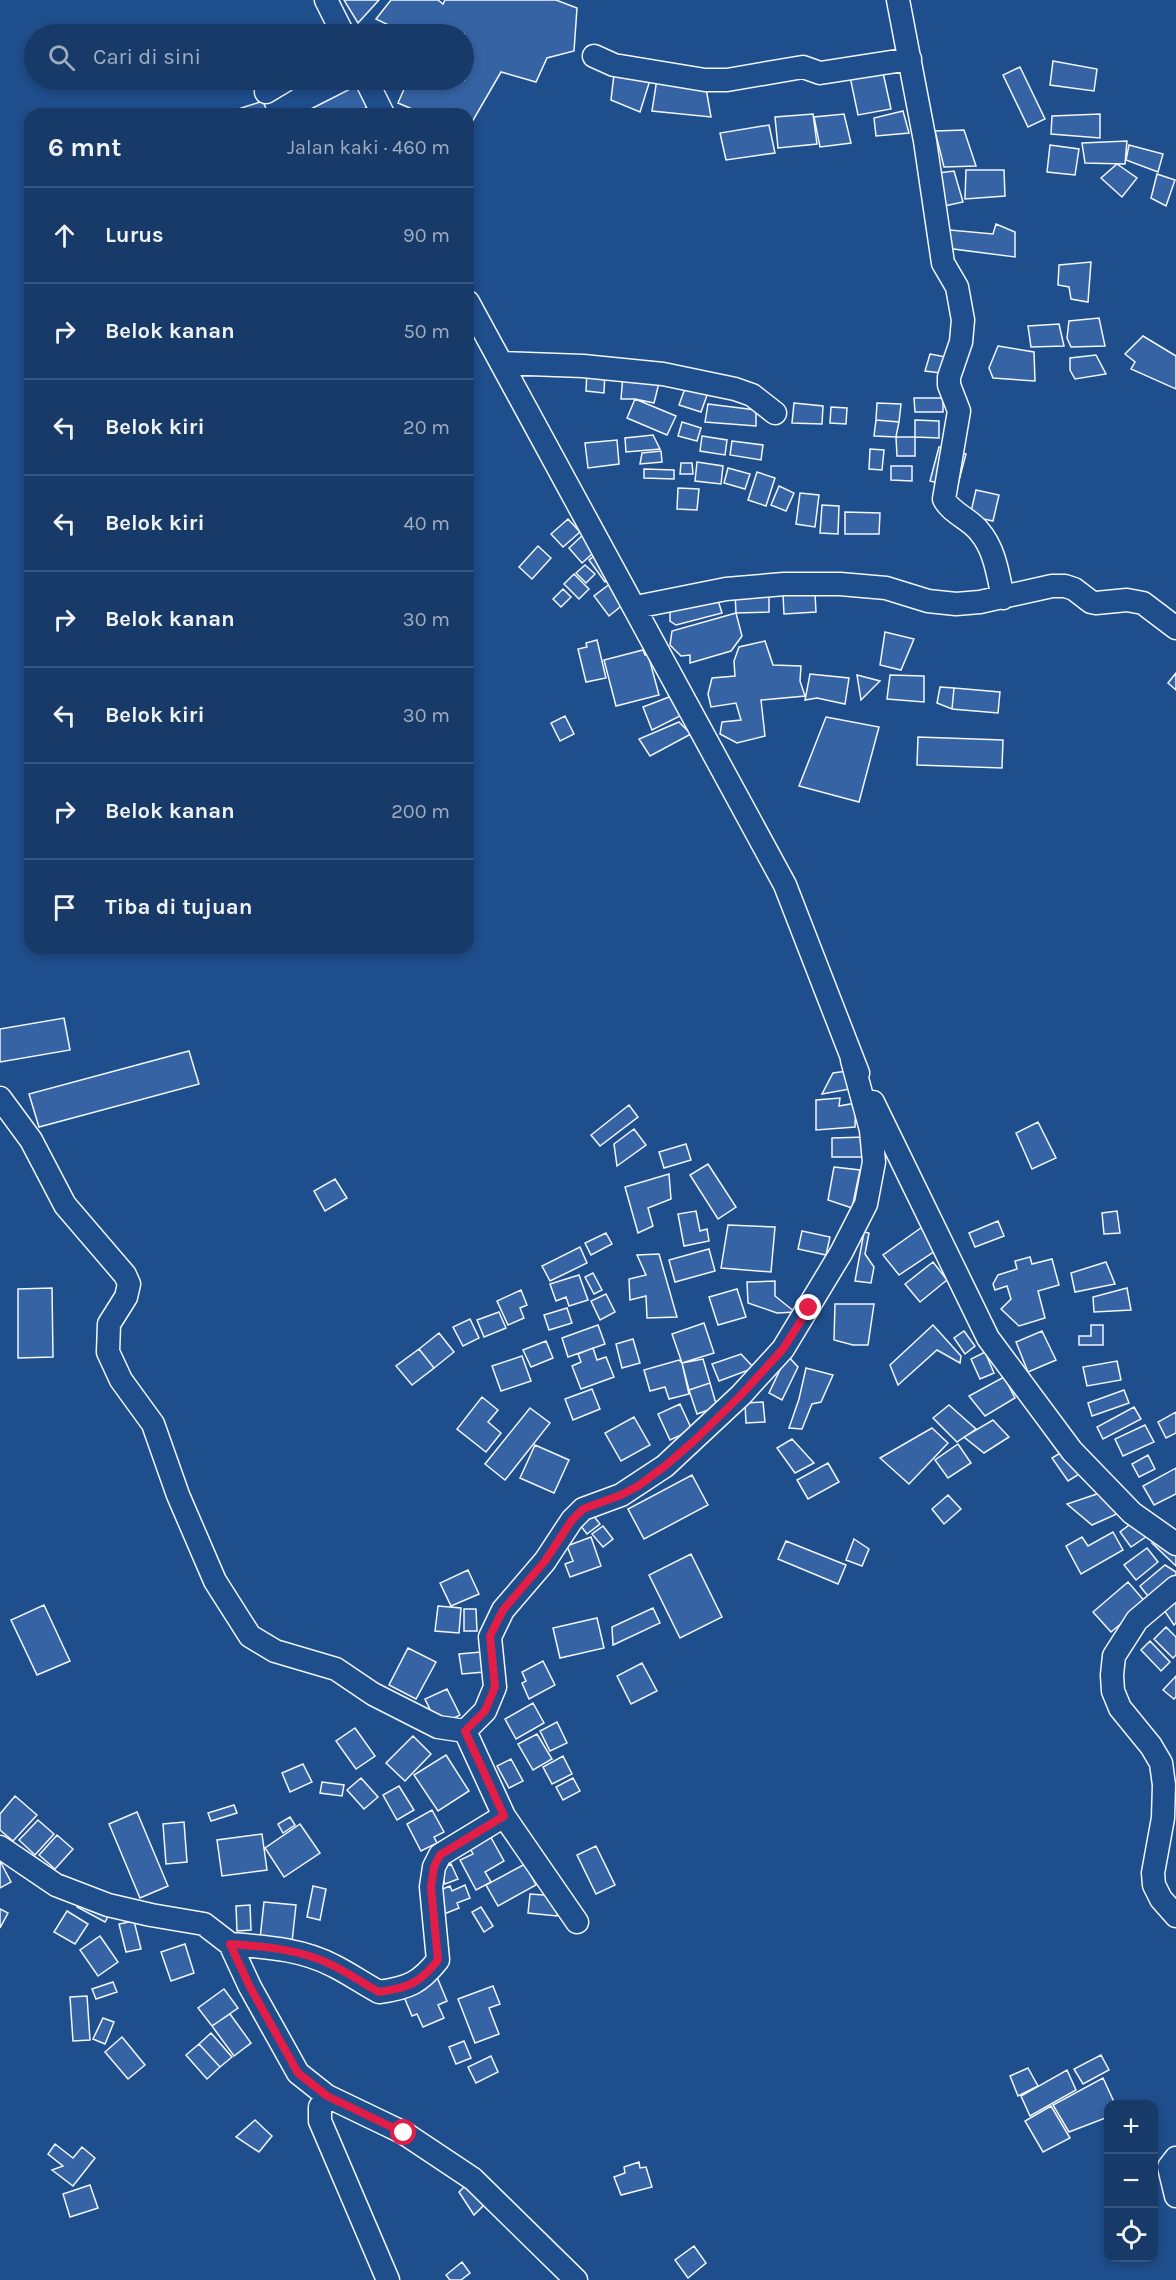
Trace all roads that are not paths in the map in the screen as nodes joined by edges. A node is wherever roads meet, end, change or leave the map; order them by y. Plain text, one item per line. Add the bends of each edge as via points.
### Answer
1 (326, 0) edge
2 (898, 0) edge
3 (339, 24) edge
4 (594, 56) dead end
5 (910, 59) junction
6 (269, 90) edge
7 (371, 90) edge
8 (266, 92) dead end
9 (380, 108) edge
10 (474, 313) edge
11 (501, 363) junction
12 (775, 413) dead end
13 (1003, 598) junction
14 (636, 607) junction
15 (1176, 628) edge
16 (852, 1060) junction
17 (0, 1098) edge
18 (1176, 1544) edge
19 (1176, 1587) edge
20 (465, 1731) junction
21 (504, 1816) junction
22 (0, 1847) edge
23 (1176, 1916) edge
24 (577, 1922) dead end
25 (230, 1944) junction
26 (327, 2096) junction
27 (1176, 2158) edge
28 (1176, 2196) edge
29 (388, 2280) edge
30 (576, 2280) edge

1 - 3 street
2 - 5 street
4 - 5 street via 614,65 705,80 736,79 803,67 820,73
5 - 13 street via 943,263 957,288 963,320 961,342 949,377 959,411 944,499 947,506 979,530 988,544
6 - 8 street
7 - 9 street
10 - 11 street
11 - 12 street via 663,374 752,394
11 - 14 street
13 - 14 street via 956,604 928,601 886,588 784,584 726,589
13 - 15 street via 1065,586 1090,602 1143,603
14 - 16 street via 785,885
16 - 18 street via 988,1338 1072,1451 1132,1513
16 - 20 street via 871,1130 874,1162 866,1204 820,1290 783,1349 695,1440 638,1486 583,1509 572,1520 545,1561 503,1610 490,1636 495,1687 485,1711
17 - 20 street via 31,1140 65,1205 125,1275 129,1284 126,1297 109,1324 108,1352 121,1380 153,1424 215,1581 250,1636 275,1651 336,1669 373,1694 438,1727
19 - 23 street via 1137,1620 1114,1656 1112,1675 1120,1708 1161,1763 1163,1818 1153,1873 1161,1899
20 - 21 street
21 - 24 street
21 - 25 street via 440,1855 431,1887 438,1960 426,1976 406,1987 379,1992 309,1956 277,1947
22 - 25 street via 56,1885 108,1905 204,1924
25 - 26 street via 298,2073
26 - 29 street via 320,2107 320,2121
26 - 30 street via 404,2133 473,2179
27 - 28 street via 1169,2167

